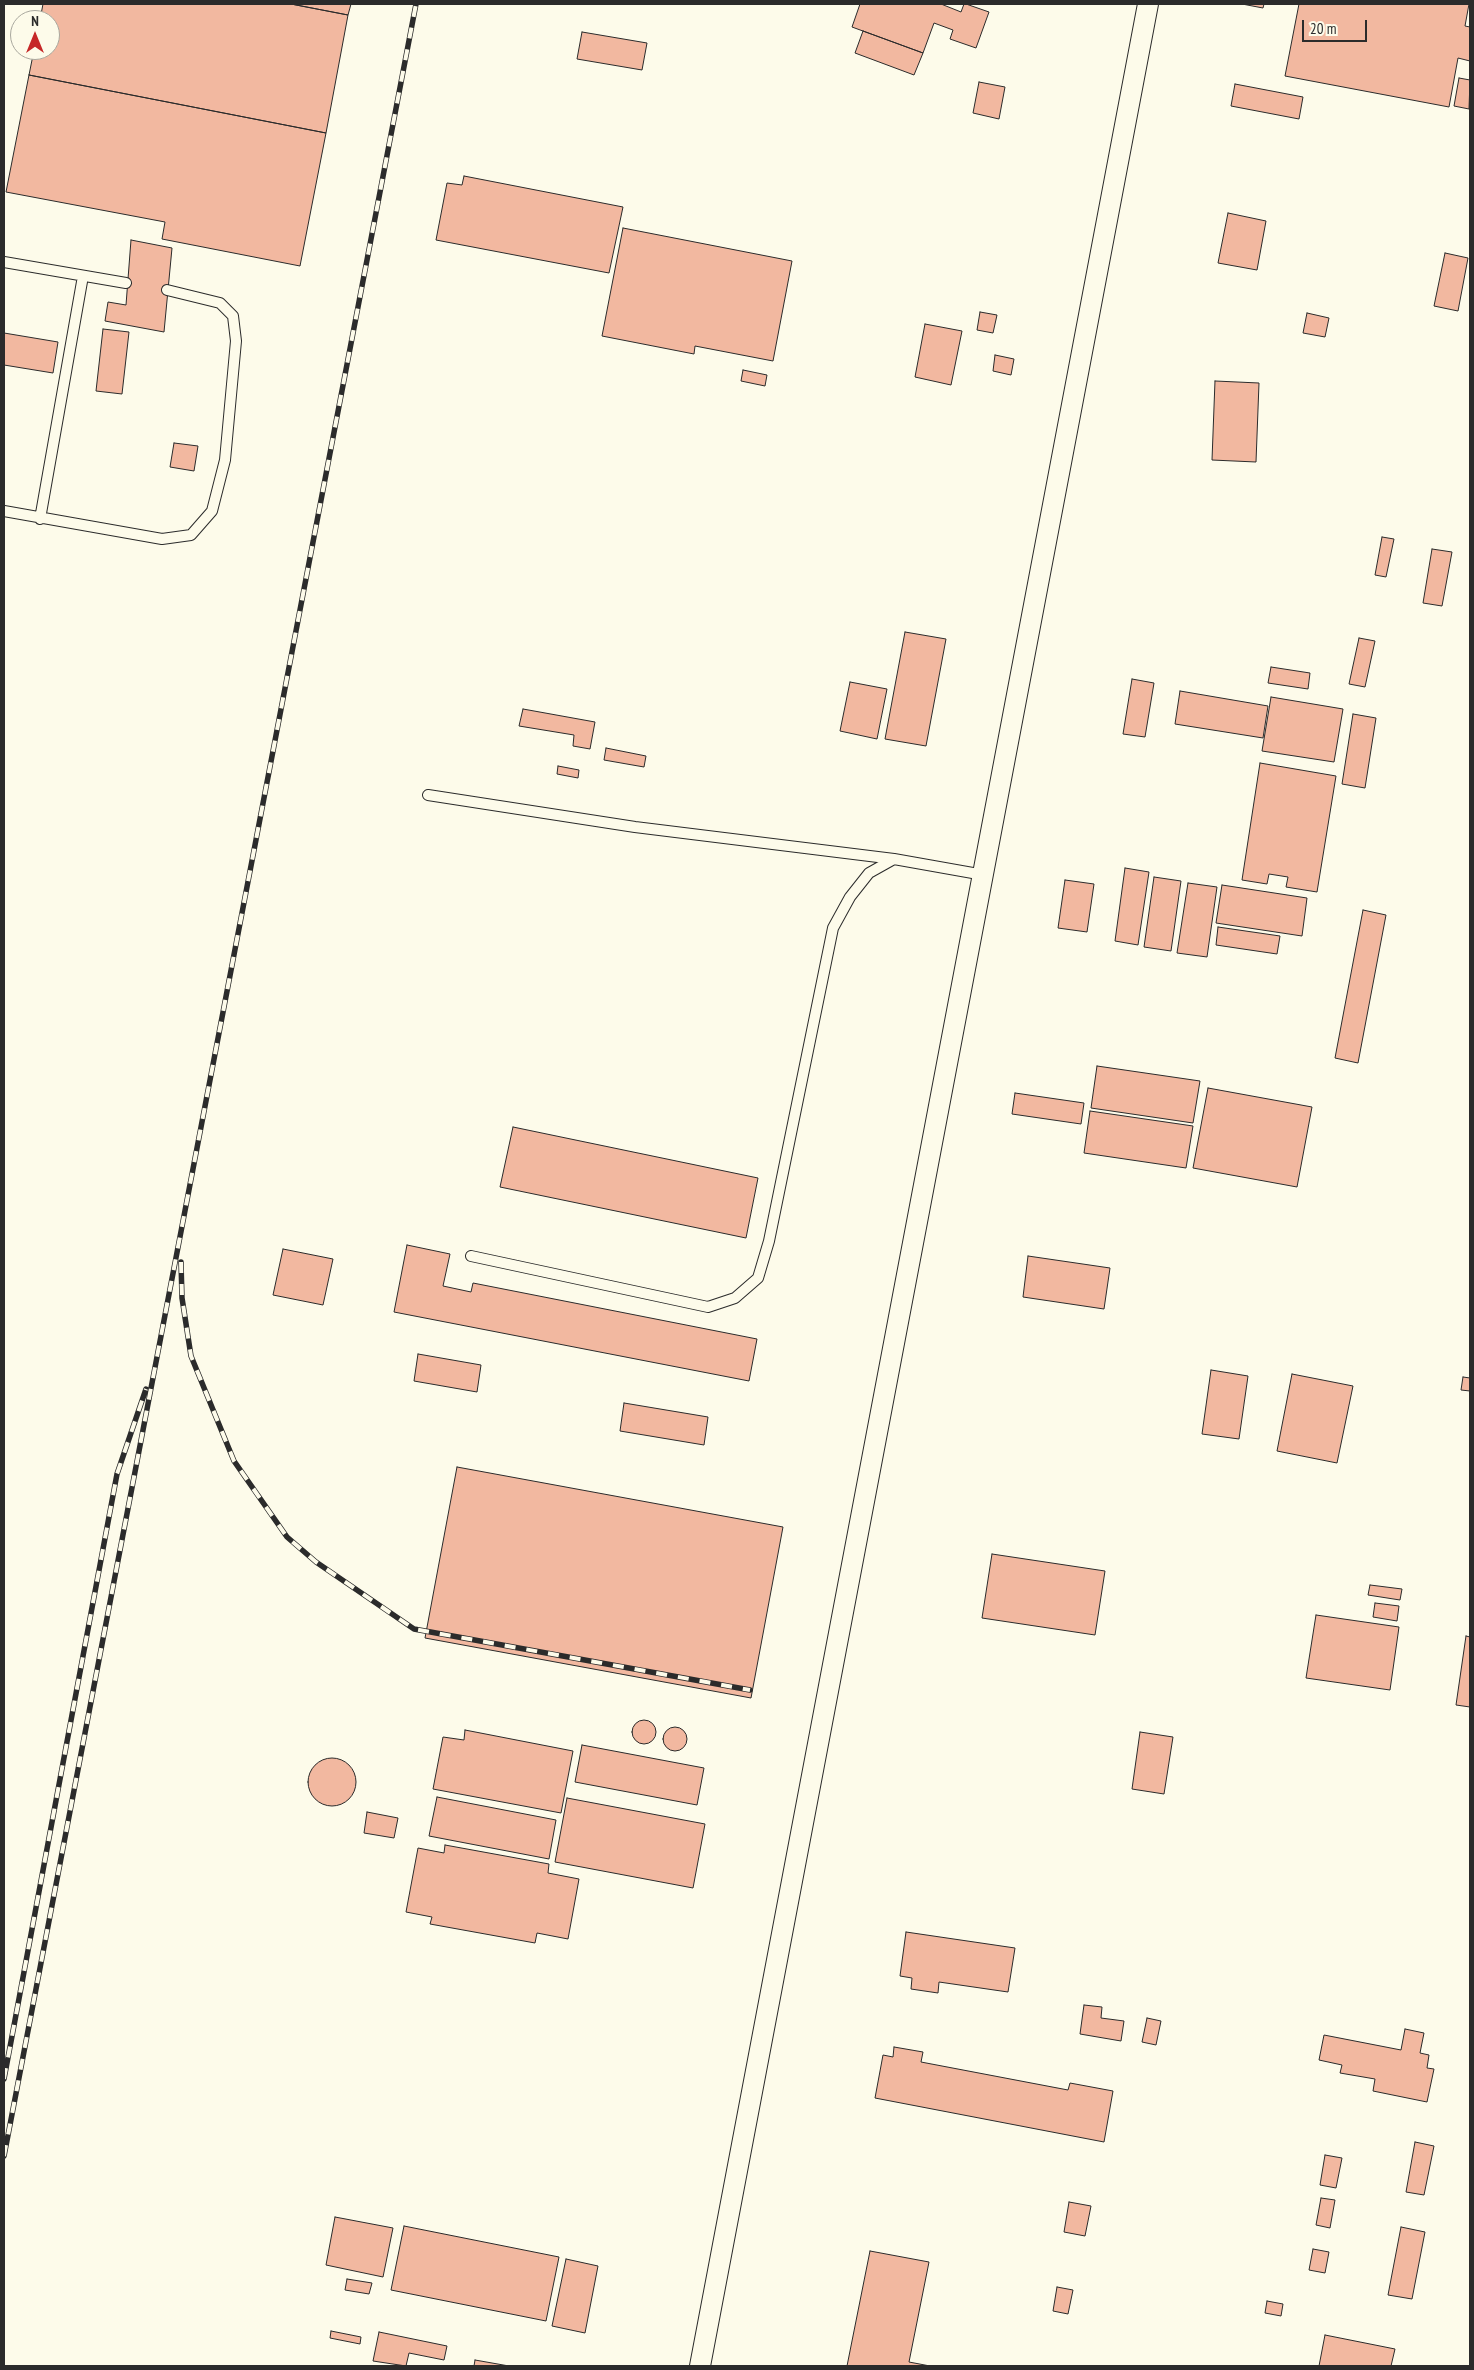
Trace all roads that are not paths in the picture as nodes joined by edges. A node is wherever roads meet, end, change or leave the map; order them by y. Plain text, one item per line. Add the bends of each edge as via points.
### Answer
1 (1148, 4) edge
2 (4, 262) edge
3 (83, 276) junction
4 (126, 283) dead end
5 (167, 290) dead end
6 (4, 511) edge
7 (40, 519) junction
8 (428, 795) dead end
9 (894, 859) junction
10 (984, 876) junction
11 (471, 1256) dead end
12 (700, 2366) edge

1 - 10 street
2 - 3 lane
3 - 4 lane
3 - 7 lane
5 - 7 lane via 220,303 233,316 236,341 225,460 212,511 191,535 162,540
6 - 7 lane
8 - 9 lane via 635,827
9 - 10 lane
9 - 11 lane via 870,873 850,897 833,928 769,1241 758,1278 735,1298 708,1307
10 - 12 street

